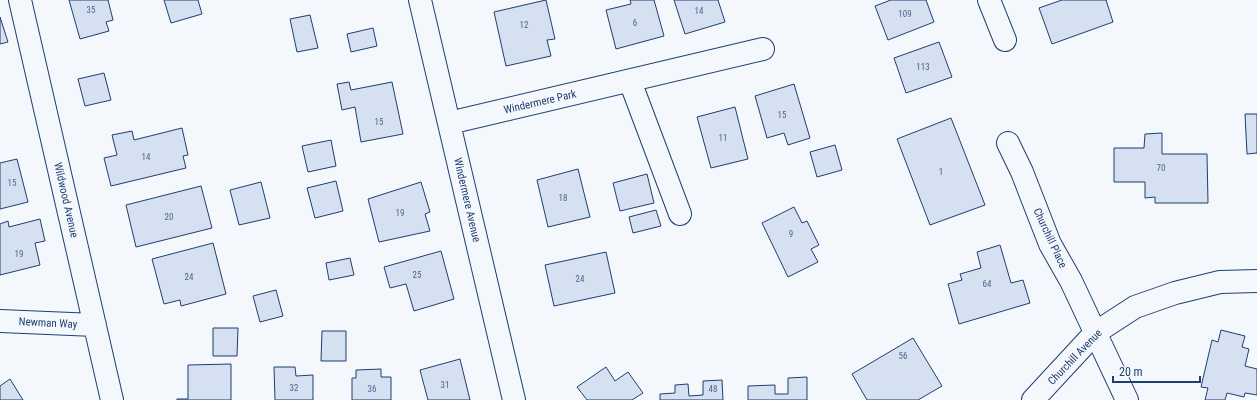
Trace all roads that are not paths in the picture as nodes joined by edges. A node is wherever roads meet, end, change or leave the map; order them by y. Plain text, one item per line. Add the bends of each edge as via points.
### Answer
1 (20, 0) edge
2 (420, 0) edge
3 (989, 0) edge
4 (1005, 40) dead end
5 (763, 50) dead end
6 (630, 81) junction
7 (449, 124) junction
8 (1008, 143) dead end
9 (680, 214) dead end
10 (1257, 281) edge
11 (0, 321) edge
12 (95, 325) junction
13 (1095, 332) junction
14 (112, 400) edge
15 (514, 400) edge
16 (1033, 400) edge
17 (1127, 400) edge

1 - 12 street, Wildwood Avenue
2 - 7 street, Windermere Avenue
3 - 4 street
5 - 6 street, Windermere Park
6 - 7 street, Windermere Park
6 - 9 street
7 - 15 street, Windermere Avenue
8 - 13 street, Churchill Place via 1050,244
10 - 13 street, Churchill Avenue via 1220,282 1174,293 1135,307
11 - 12 street, Newman Way
12 - 14 street, Wildwood Avenue
13 - 16 street, Churchill Avenue
13 - 17 street, Churchill Place

